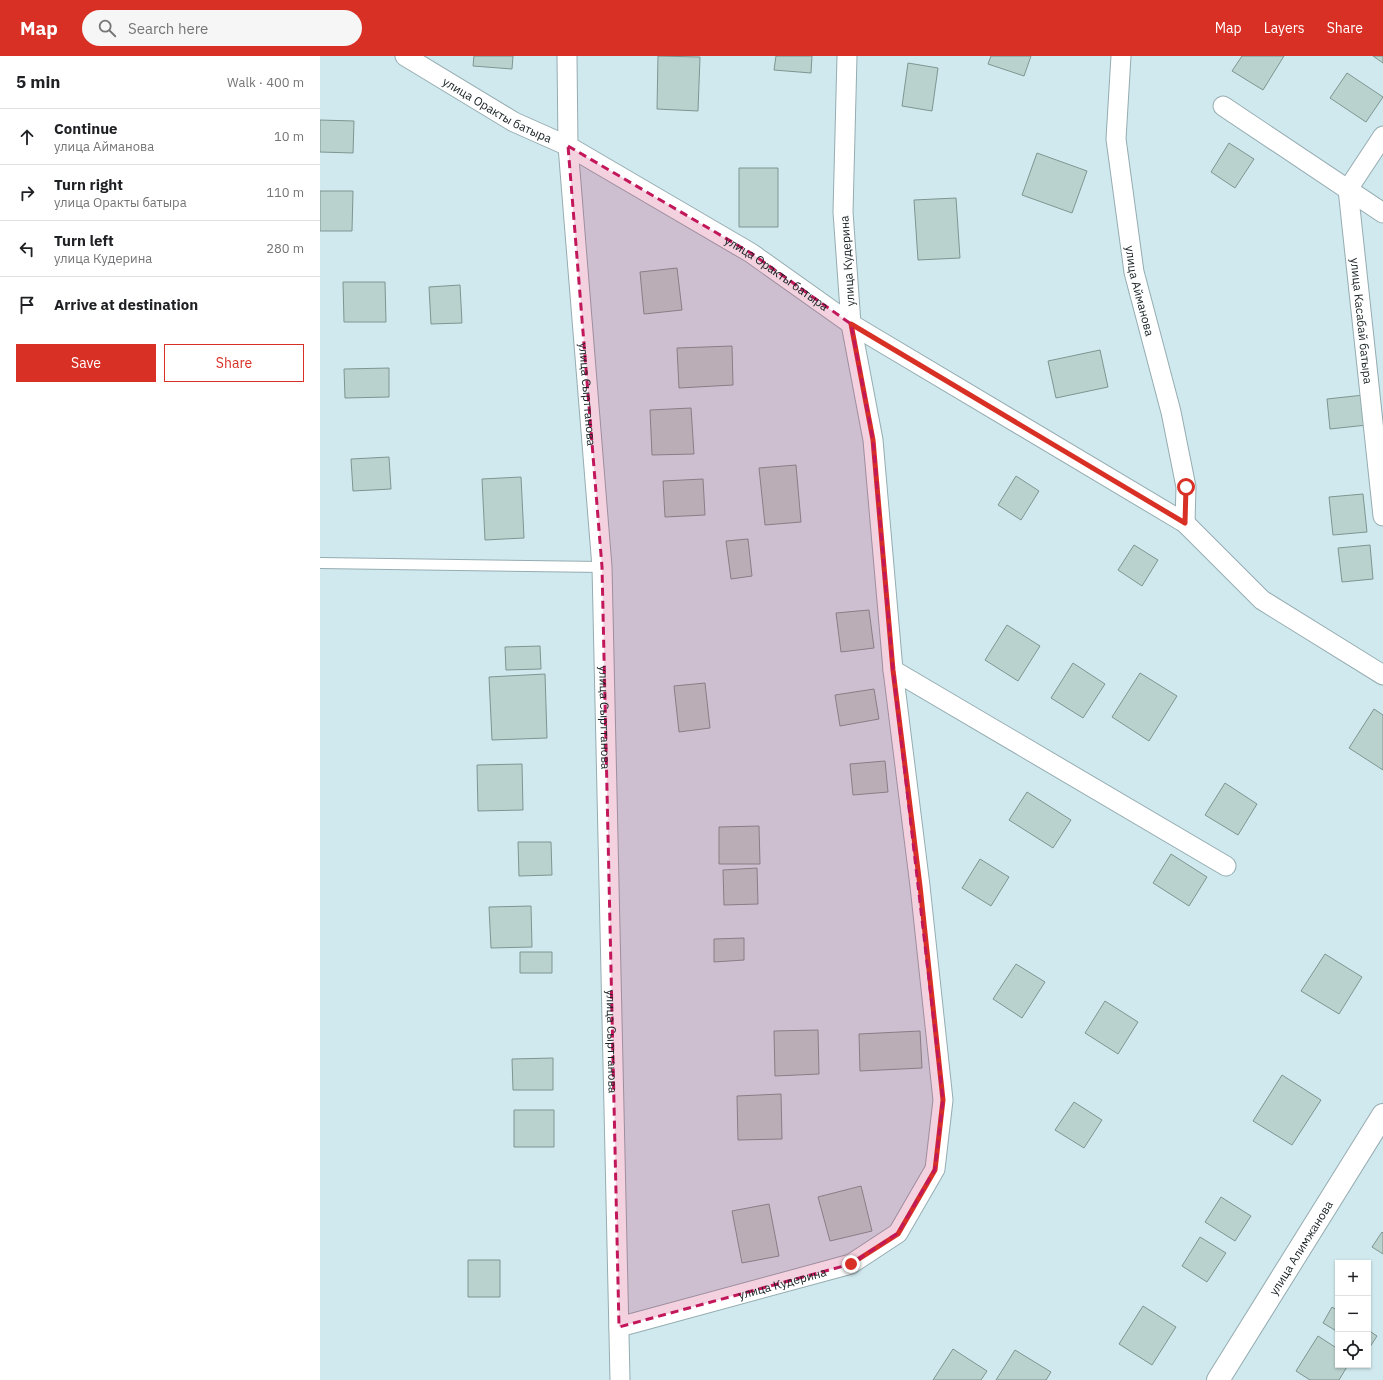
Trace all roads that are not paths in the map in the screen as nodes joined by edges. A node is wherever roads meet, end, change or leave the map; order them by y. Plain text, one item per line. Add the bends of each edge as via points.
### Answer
1 (406, 56) edge
2 (567, 56) edge
3 (847, 56) edge
4 (1121, 56) edge
5 (1223, 106) dead end
6 (1383, 136) edge
7 (568, 146) junction
8 (1348, 189) junction
9 (1383, 213) edge
10 (851, 324) junction
11 (1383, 516) edge
12 (1185, 523) junction
13 (320, 562) edge
14 (602, 567) junction
15 (893, 670) junction
16 (1383, 675) edge
17 (1226, 866) dead end
18 (1383, 1114) edge
19 (619, 1327) junction
20 (620, 1380) edge
21 (1218, 1380) edge

1 - 7 street, улица Оракты батыра via 514,122
2 - 7 street, улица Сырттанова
3 - 10 street, улица Кудерина via 843,212
4 - 12 street, улица Айманова via 1116,139 1125,209 1134,272 1171,412 1186,487
5 - 8 street
6 - 8 street
7 - 10 street, улица Оракты батыра via 751,253
7 - 14 street, улица Сырттанова
8 - 9 street
8 - 11 street, улица Касабай батыра
10 - 12 street, улица Оракты батыра
10 - 15 street, улица Кудерина via 873,440
12 - 16 street, улица Оракты батыра via 1262,600
13 - 14 lane
14 - 19 street, улица Сырттанова
15 - 17 street
15 - 19 street, улица Кудерина via 943,1100 935,1170 898,1234 851,1264
18 - 21 street, улица Алимжанова
19 - 20 street, улица Сырттанова

